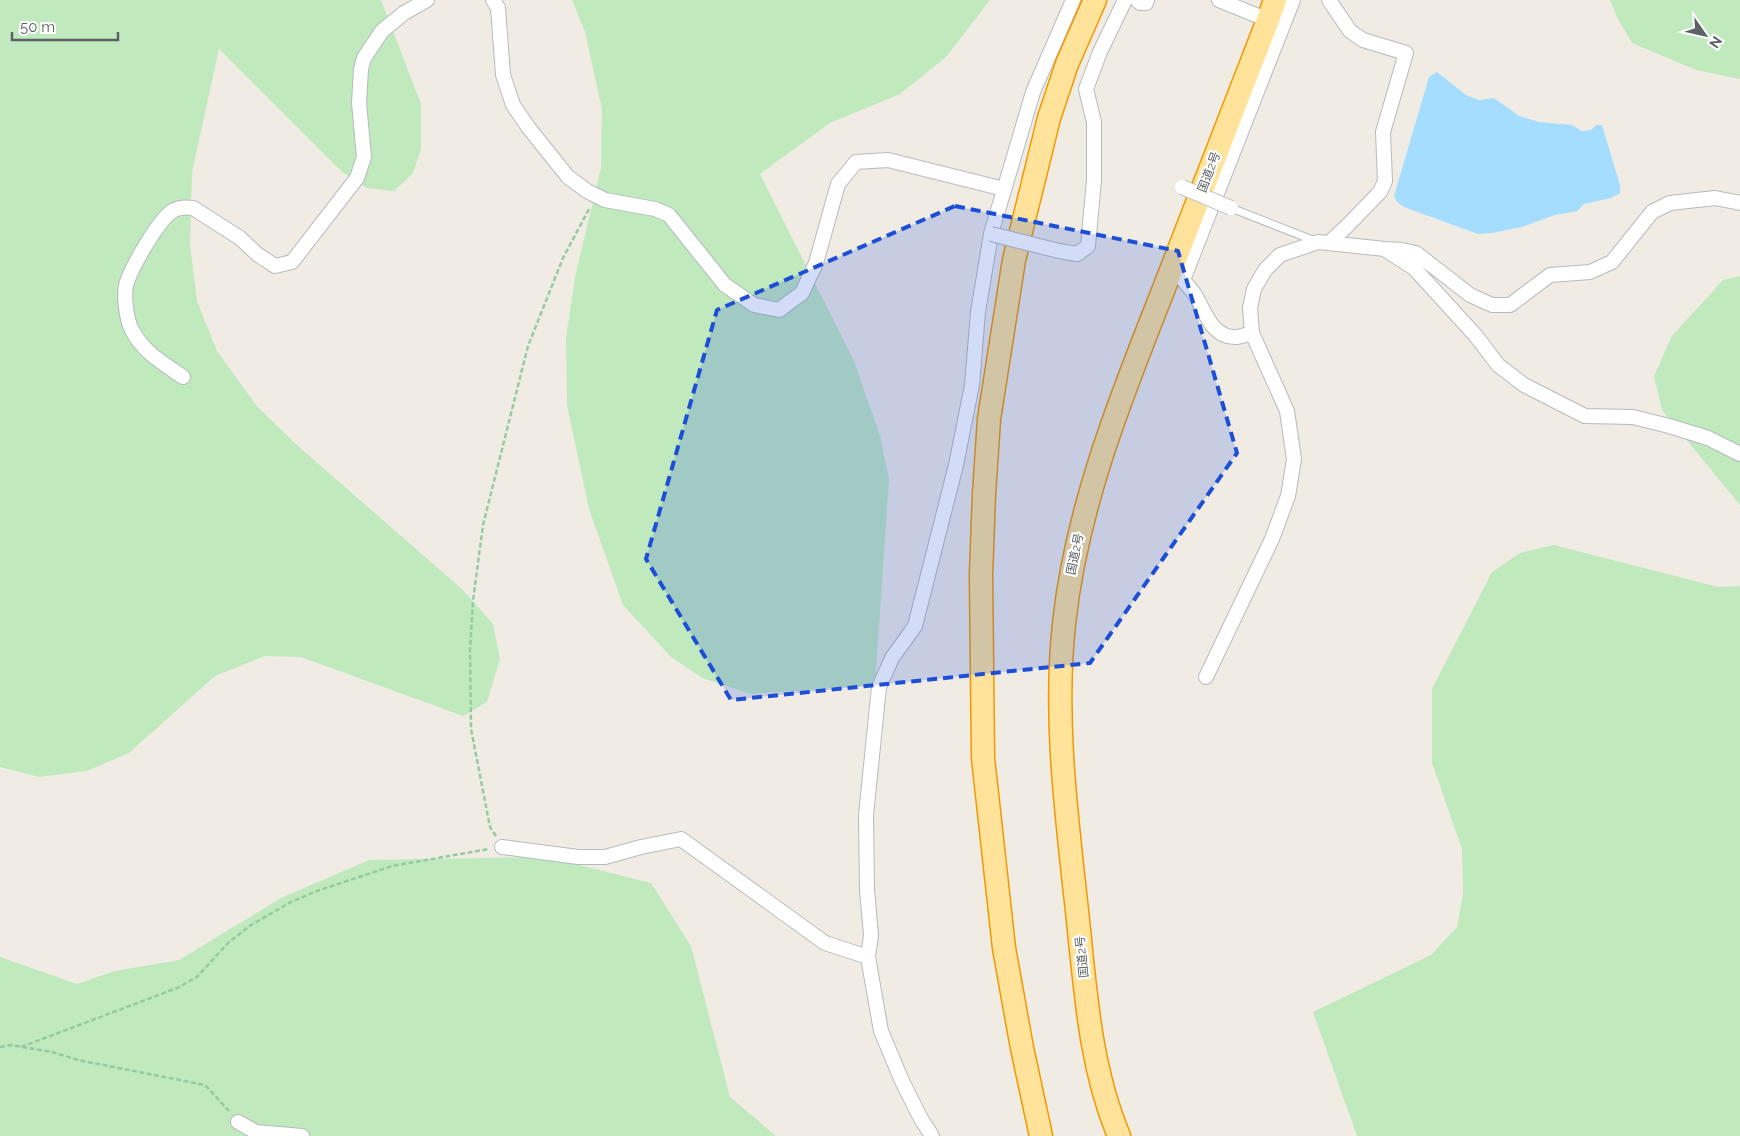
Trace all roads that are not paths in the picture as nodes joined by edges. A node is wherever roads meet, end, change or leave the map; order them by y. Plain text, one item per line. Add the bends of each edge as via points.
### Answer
1 (427, 0) edge
2 (493, 0) edge
3 (1073, 0) edge
4 (1095, 0) edge
5 (1125, 0) edge
6 (1219, 0) edge
7 (1293, 0) edge
8 (1329, 0) edge
9 (1272, 10) edge
10 (1182, 187) dead end
11 (1004, 189) junction
12 (1740, 203) edge
13 (1231, 208) joint
14 (991, 234) junction
15 (1324, 242) junction
16 (1385, 249) junction
17 (1252, 333) junction
18 (182, 377) dead end
19 (1740, 454) edge
20 (1206, 677) dead end
21 (502, 847) road end
22 (868, 957) junction
23 (238, 1122) road end
24 (302, 1136) edge
25 (932, 1136) edge
26 (1041, 1136) edge
27 (1119, 1136) edge

1 - 18 street via 382,31 364,58 359,103 364,157 357,178 292,262 275,266 240,238 193,208 173,210 161,222 136,261 126,286 126,313 146,351
2 - 11 street via 498,8 503,75 513,105 568,177 605,200 655,209 669,215 725,285 754,305 779,310 802,293 816,262 838,184 856,162 888,160
3 - 11 street via 1033,92
4 - 26 highway via 1067,64 1049,118 1016,251 988,419 984,494 981,575 983,758 1004,948
5 - 14 street, bridge via 1086,90 1094,122 1094,180 1088,246 1078,254
6 - 9 street
7 - 17 street via 1183,280 1216,329 1228,336
8 - 15 street via 1350,32 1363,40 1406,52 1383,132 1385,182 1380,192
9 - 27 highway, 国道2号 via 1140,348 1103,452 1077,541 1067,600 1060,711 1068,832 1091,1035 1099,1076
10 - 13 street, bridge
11 - 14 street
12 - 16 street via 1715,198 1670,203 1652,212 1612,262 1590,272 1550,275 1510,304 1492,305 1470,295 1416,253
13 - 15 lane via 1289,232
14 - 22 street via 978,312 972,385 956,465 915,626 892,658 879,687 866,815 871,936
15 - 16 street
15 - 17 street via 1280,255 1265,270 1254,289 1250,308
16 - 19 street via 1414,268 1498,365 1524,385 1585,416 1633,418 1669,426 1708,438
17 - 20 street via 1286,411 1294,458 1288,496 1272,539
21 - 22 street via 578,857 605,857 681,839 825,943
22 - 25 street via 881,1031 902,1081
23 - 24 street via 256,1132

